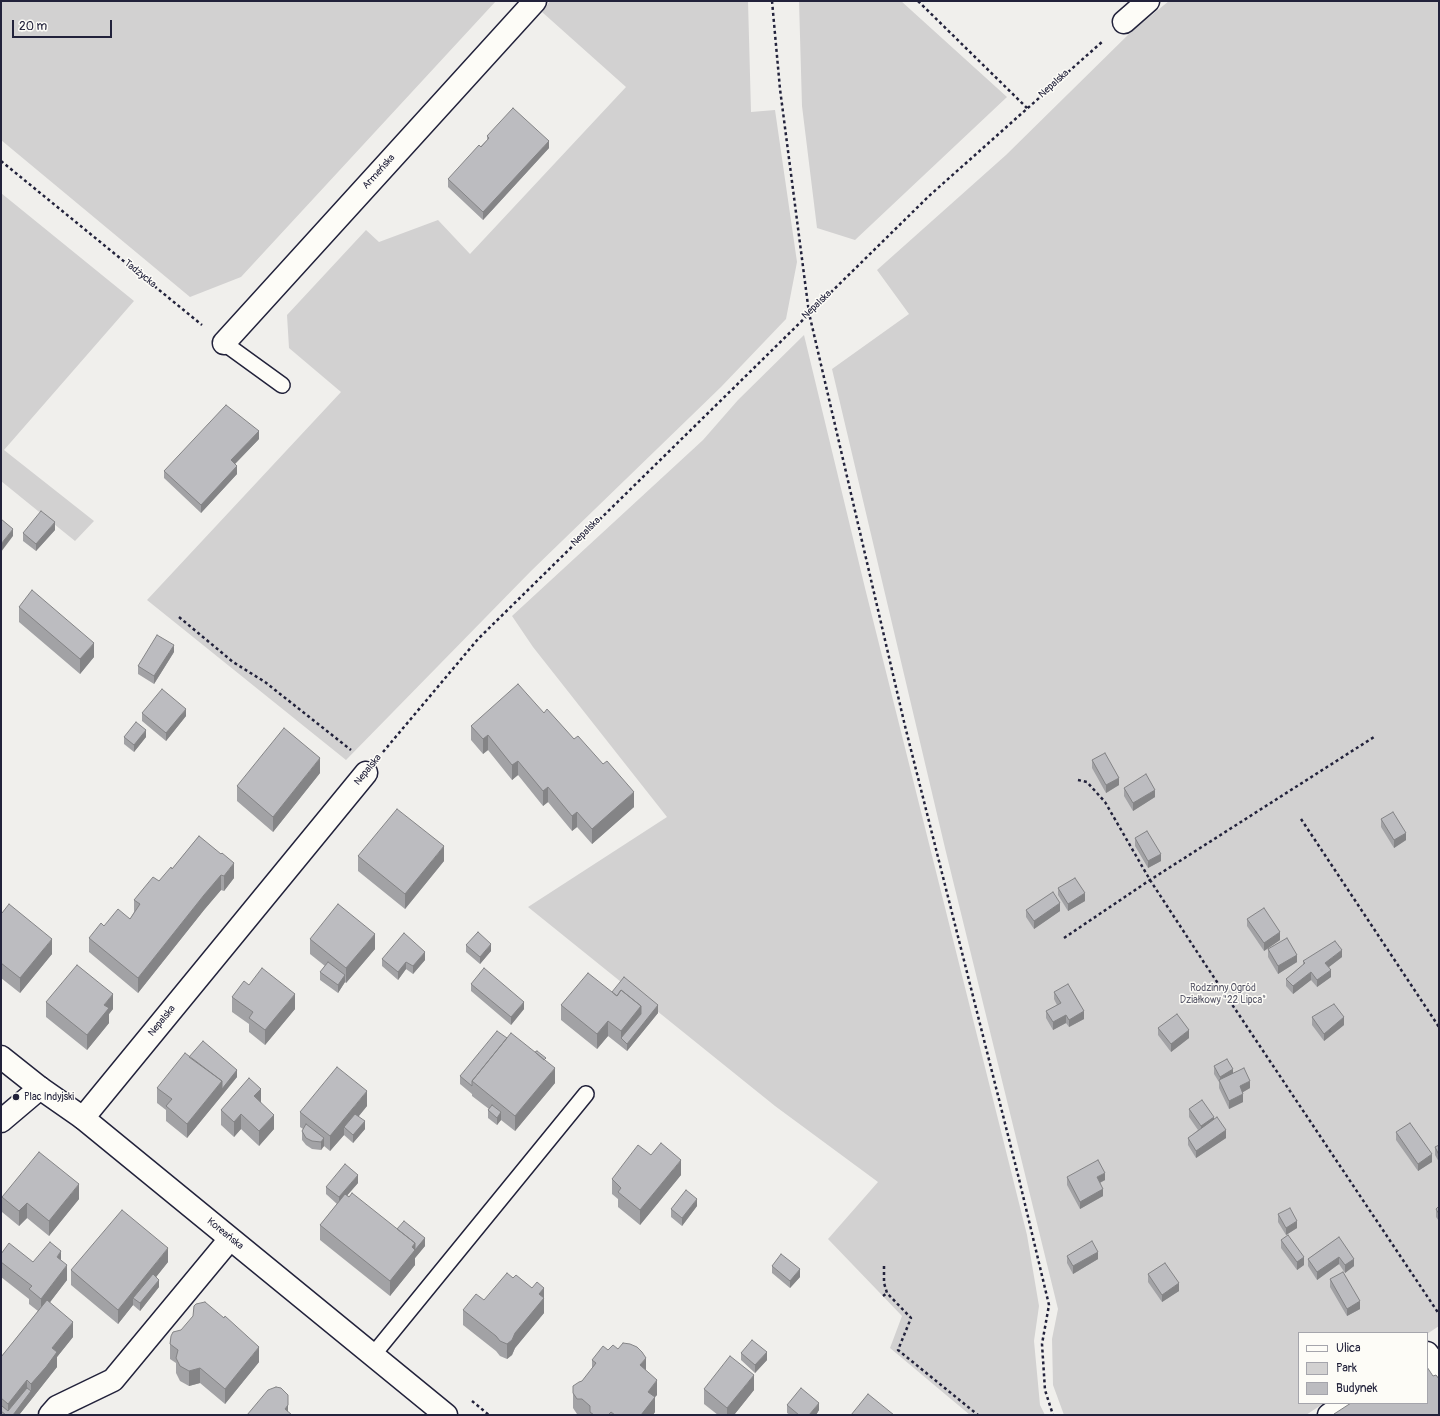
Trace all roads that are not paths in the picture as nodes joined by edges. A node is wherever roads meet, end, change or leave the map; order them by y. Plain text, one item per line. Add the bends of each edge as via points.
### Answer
1 (535, 1) edge
2 (1148, 1) edge
3 (1124, 22) road end
4 (224, 343) joint
5 (282, 385) dead end
6 (368, 770) road end
7 (1, 1056) edge
8 (40, 1088) junction
9 (586, 1094) dead end
10 (82, 1118) junction
11 (1, 1121) edge
12 (230, 1239) junction
13 (1439, 1340) edge
14 (1428, 1347) edge
15 (1428, 1354) edge
16 (373, 1355) junction
17 (1439, 1370) edge
18 (1344, 1404) edge
19 (50, 1415) edge
20 (446, 1415) edge
21 (1328, 1415) edge

1 - 4 street, Armeńska
2 - 3 street
4 - 5 lane
6 - 10 street, Nepalska
7 - 8 street, Koreańska
8 - 10 street, Koreańska
8 - 11 street
9 - 16 lane
10 - 12 street, Koreańska
12 - 16 street, Koreańska
12 - 19 street via 113,1380 57,1407
13 - 14 street
15 - 17 street
16 - 20 street, Koreańska
18 - 21 street

